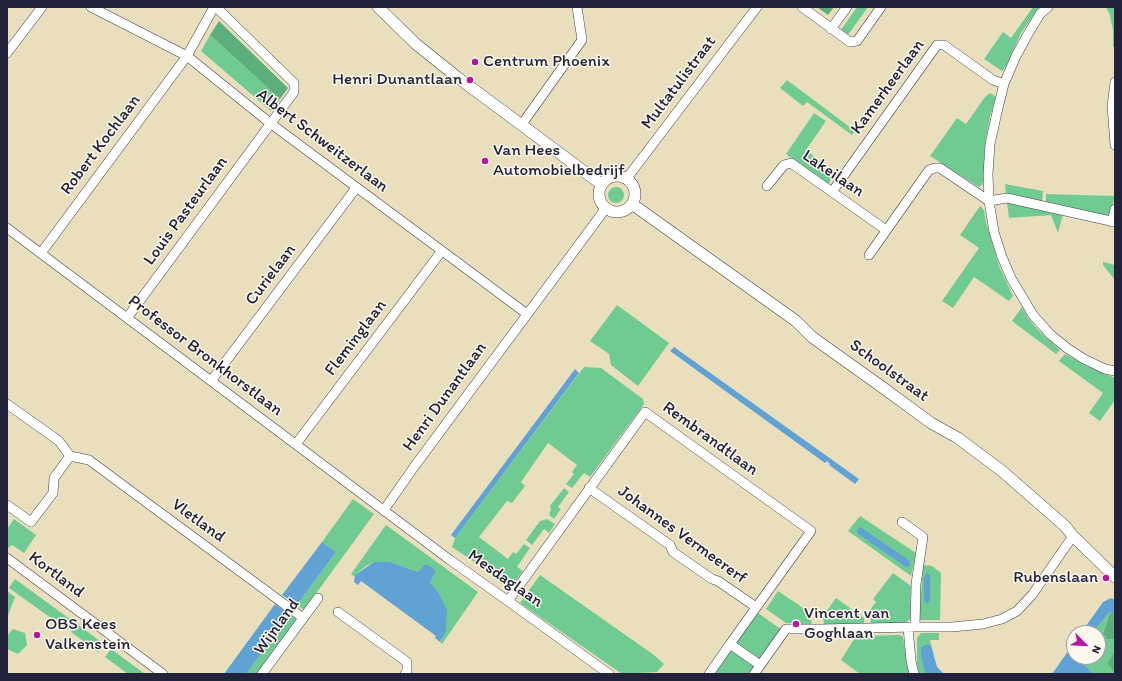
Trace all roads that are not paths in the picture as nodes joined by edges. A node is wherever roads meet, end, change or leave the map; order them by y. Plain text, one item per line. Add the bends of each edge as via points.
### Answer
1 (42, 7) edge
2 (91, 7) edge
3 (215, 7) edge
4 (378, 7) edge
5 (577, 7) edge
6 (757, 7) edge
7 (802, 7) edge
8 (847, 7) edge
9 (882, 7) edge
10 (1048, 7) edge
11 (831, 28) junction
12 (7, 53) edge
13 (187, 56) junction
14 (1115, 82) edge
15 (1004, 84) junction
16 (270, 123) junction
17 (522, 124) junction
18 (1115, 145) edge
19 (627, 178) junction
20 (602, 184) junction
21 (767, 186) dead end
22 (356, 188) junction
23 (832, 192) junction
24 (989, 201) junction
25 (632, 204) junction
26 (606, 208) junction
27 (1115, 208) edge
28 (1114, 222) edge
29 (7, 228) edge
30 (886, 230) junction
31 (441, 252) junction
32 (41, 253) junction
33 (869, 255) dead end
34 (527, 314) junction
35 (127, 318) junction
36 (1115, 371) edge
37 (211, 381) junction
38 (7, 404) edge
39 (296, 444) junction
40 (70, 456) junction
41 (589, 488) junction
42 (7, 504) edge
43 (384, 510) junction
44 (902, 522) dead end
45 (1073, 536) junction
46 (7, 558) edge
47 (1115, 577) edge
48 (318, 598) dead end
49 (508, 601) junction
50 (756, 607) junction
51 (338, 612) dead end
52 (304, 618) junction
53 (912, 627) junction
54 (730, 644) junction
55 (760, 665) junction
56 (163, 674) edge
57 (262, 674) edge
58 (405, 674) edge
59 (609, 674) edge
60 (709, 674) edge
61 (754, 674) edge
62 (914, 674) edge

1 - 12 street
2 - 13 street, Albert Schweitzerlaan
3 - 13 street, Robert Kochlaan
3 - 16 street, Louis Pasteurlaan via 294,83 294,92
4 - 17 street via 416,44
5 - 17 street via 582,40
6 - 19 street, Multatulistraat
7 - 11 street
8 - 11 street
9 - 11 street via 857,41 850,42
10 - 15 street via 1040,14 1028,34
13 - 16 street, Albert Schweitzerlaan
13 - 32 street, Robert Kochlaan
14 - 18 street via 1112,106
15 - 23 street, Kamerheerlaan via 993,80 944,45 937,45
15 - 24 street via 990,144
16 - 22 street, Albert Schweitzerlaan
16 - 35 street, Louis Pasteurlaan
17 - 20 street
19 - 20 street via 610,177
19 - 25 street via 635,193
20 - 26 street via 599,197
21 - 23 street, Lakeilaan via 784,165 791,163
22 - 31 street, Albert Schweitzerlaan
22 - 37 street, Curielaan
23 - 30 street, Lakeilaan
24 - 28 street via 1007,198
24 - 30 street via 940,168 935,168 929,170
24 - 36 street via 994,232 1002,257 1033,316 1067,348 1084,360
25 - 26 street via 617,212
25 - 45 street, Schoolstraat via 796,321 812,337 888,392 958,438 1002,471
26 - 34 street, Henri Dunantlaan
27 - 28 street
29 - 32 street, Professor Bronkhorstlaan
30 - 33 street
31 - 34 street, Albert Schweitzerlaan
31 - 39 street, Fleminglaan
32 - 35 street, Professor Bronkhorstlaan
34 - 43 street, Henri Dunantlaan
35 - 37 street, Professor Bronkhorstlaan
37 - 39 street, Professor Bronkhorstlaan
38 - 40 street via 59,441
39 - 43 street, Professor Bronkhorstlaan
40 - 42 street via 54,478 53,493 31,522
40 - 52 street, Vletland via 89,460
41 - 49 street, Rembrandtlaan
41 - 50 street, Johannes Vermeererf via 670,545 673,552
41 - 50 street, Rembrandtlaan via 645,412 652,416 810,530
43 - 49 street, Mesdaglaan
44 - 53 street via 923,537
45 - 47 street, Schoolstraat
45 - 53 street via 1032,595 1017,611 1002,619 983,624
46 - 56 street, Kortland
48 - 52 street, Wijnland
49 - 59 street, Mesdaglaan
50 - 54 street
51 - 58 street via 407,662
52 - 57 street, Wijnland
53 - 55 street via 786,629
53 - 62 street via 911,661
54 - 55 street
54 - 60 street
55 - 61 street

